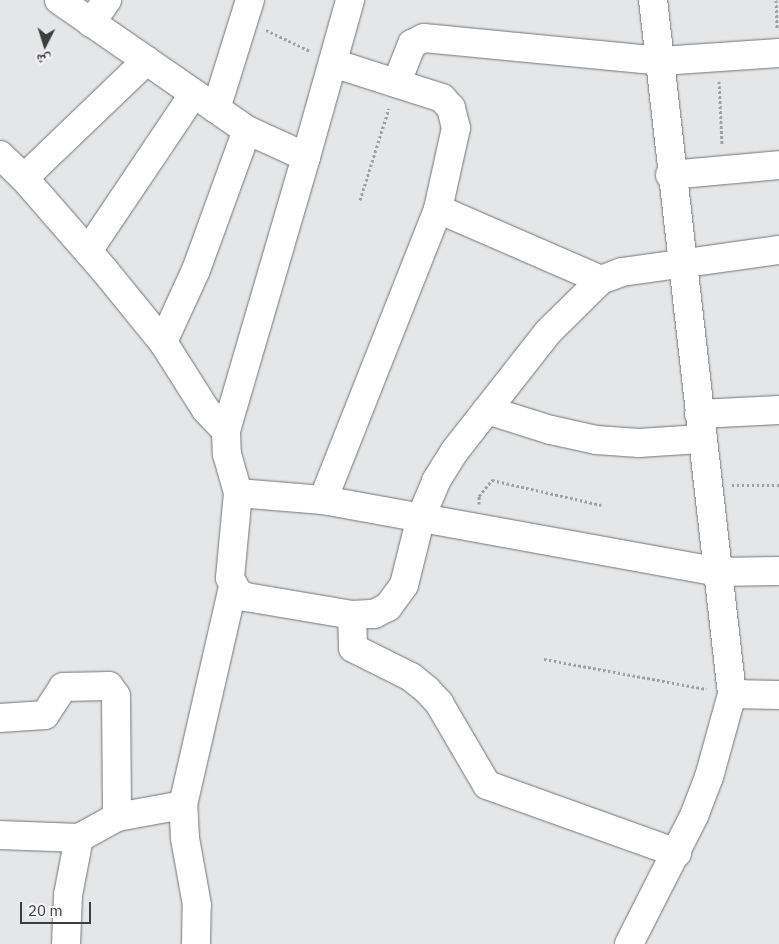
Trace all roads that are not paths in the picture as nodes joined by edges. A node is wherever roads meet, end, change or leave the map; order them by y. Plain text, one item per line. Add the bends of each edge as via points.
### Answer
1 (59, 0) edge
2 (107, 0) edge
3 (350, 0) edge
4 (653, 0) edge
5 (247, 10) edge
6 (91, 23) junction
7 (779, 53) edge
8 (147, 60) junction
9 (333, 62) junction
10 (661, 62) junction
11 (397, 82) junction
12 (193, 95) junction
13 (216, 109) junction
14 (247, 130) junction
15 (0, 155) edge
16 (306, 157) junction
17 (779, 165) edge
18 (670, 175) junction
19 (24, 178) junction
20 (438, 209) junction
21 (779, 250) edge
22 (88, 251) junction
23 (681, 265) junction
24 (601, 280) junction
25 (163, 342) junction
26 (486, 410) junction
27 (779, 410) edge
28 (700, 426) junction
29 (226, 431) junction
30 (238, 493) junction
31 (323, 500) junction
32 (420, 516) junction
33 (779, 571) edge
34 (719, 572) junction
35 (233, 587) junction
36 (352, 615) junction
37 (732, 694) junction
38 (779, 695) edge
39 (0, 718) edge
40 (183, 805) junction
41 (117, 818) junction
42 (0, 835) edge
43 (79, 838) junction
44 (677, 852) junction
45 (66, 944) edge
46 (196, 944) edge
47 (628, 944) edge

1 - 6 street
2 - 6 street
3 - 9 street
4 - 10 street
5 - 13 street
6 - 8 street
7 - 10 street
8 - 12 street
8 - 19 street
9 - 11 street
9 - 16 street
10 - 11 street via 424,38 412,44
10 - 18 street
11 - 20 street via 442,98 456,119
12 - 13 street
12 - 22 street
13 - 14 street
14 - 16 street
14 - 25 street via 196,270
15 - 19 street
16 - 29 street
17 - 18 street
18 - 23 street
19 - 22 street
20 - 24 street
20 - 31 street
21 - 23 street
22 - 25 street
23 - 24 street via 622,272
23 - 28 street
24 - 26 street via 548,332
25 - 29 street via 206,410
26 - 28 street via 596,440 639,443
26 - 32 street via 436,481
27 - 28 street
28 - 34 street
29 - 30 street via 227,454
30 - 31 street
30 - 35 street via 229,566
31 - 32 street
32 - 34 street
32 - 36 street via 404,586 396,600 374,614
33 - 34 street
34 - 37 street
35 - 36 street via 246,597
35 - 40 street
36 - 44 street via 353,648 411,677 439,702 487,785
37 - 38 street
37 - 44 street via 709,777
39 - 41 street via 45,715 63,687 102,685 113,690 118,750
40 - 41 street
40 - 46 street via 185,838 197,905
41 - 43 street
42 - 43 street
43 - 45 street via 68,895
44 - 47 street

